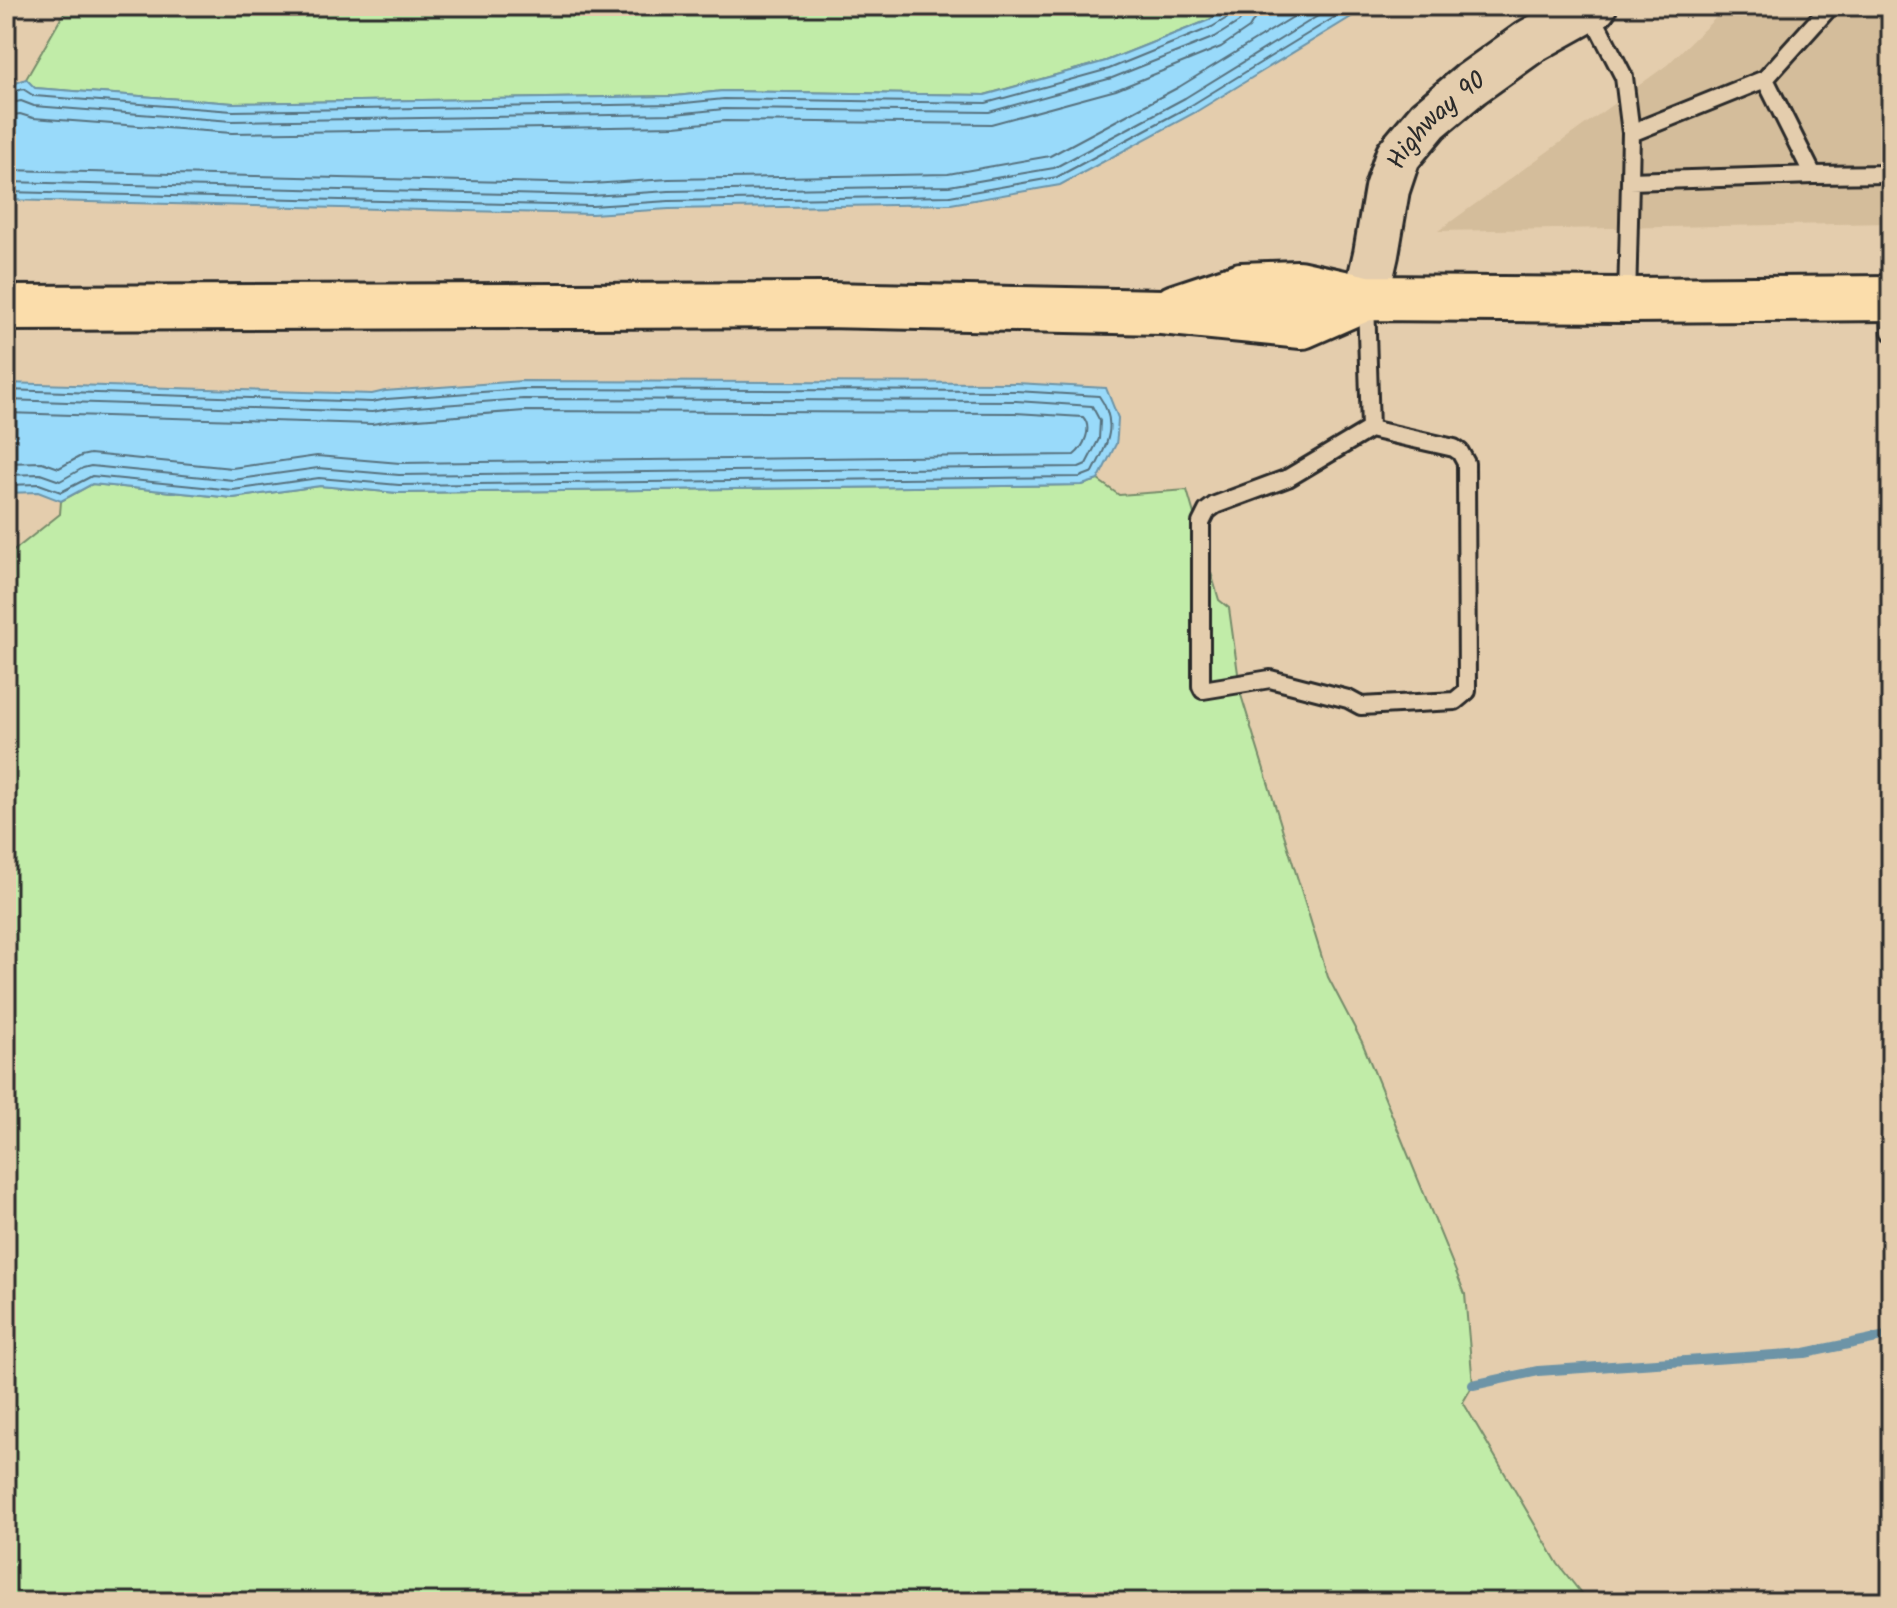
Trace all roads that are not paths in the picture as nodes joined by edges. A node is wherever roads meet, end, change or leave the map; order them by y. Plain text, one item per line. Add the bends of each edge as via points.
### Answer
1 (1823, 6) edge
2 (1592, 8) edge
3 (1765, 79) junction
4 (1631, 133) junction
5 (1891, 174) edge
6 (1813, 175) junction
7 (1630, 181) junction
8 (1366, 298) junction
9 (1891, 298) edge
10 (1627, 300) junction
11 (6, 308) edge
12 (1891, 332) edge
13 (1370, 429) junction

1 - 3 lane via 1826,11
2 - 4 lane via 1624,77
2 - 8 main road, Highway 90 via 1531,41 1471,84 1428,120 1398,156
3 - 4 lane
3 - 6 lane
4 - 7 lane
5 - 6 lane
6 - 7 lane
7 - 10 lane
8 - 10 main road
8 - 11 main road via 1298,283 1241,285 1162,312 825,305
8 - 13 lane
9 - 10 main road
9 - 12 lane
13 - 13 lane via 1454,448 1466,463 1467,691 1455,701 1361,706 1270,679 1203,690 1201,523 1207,511 1288,478

